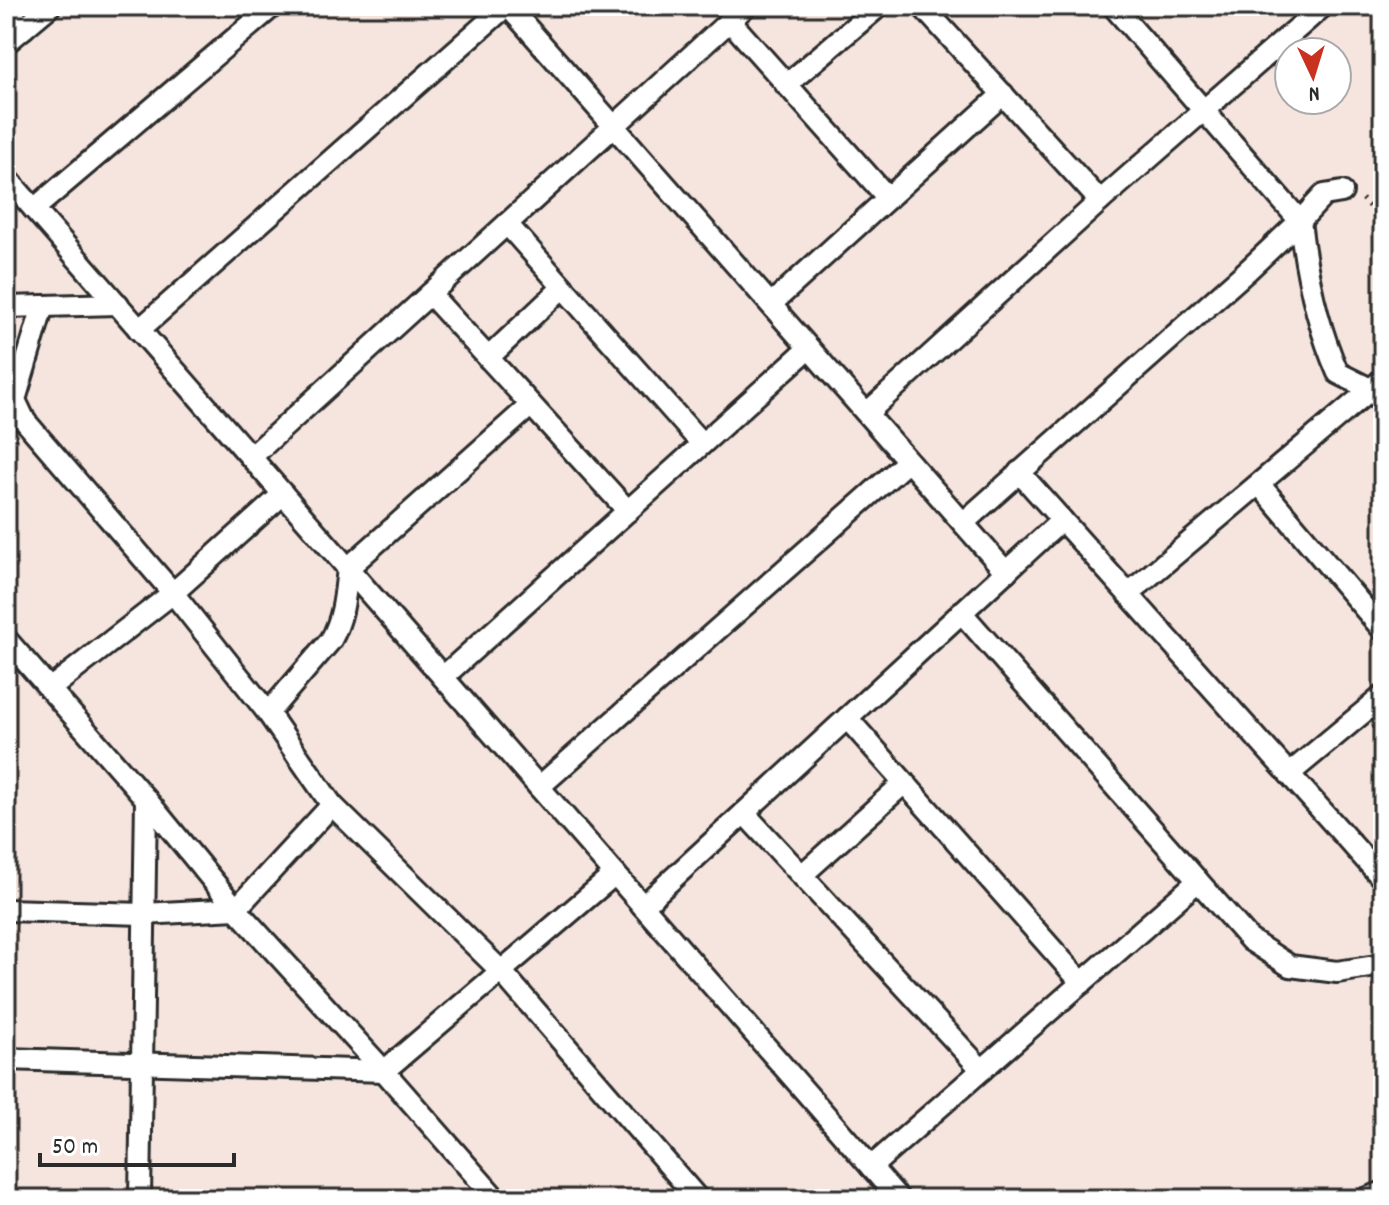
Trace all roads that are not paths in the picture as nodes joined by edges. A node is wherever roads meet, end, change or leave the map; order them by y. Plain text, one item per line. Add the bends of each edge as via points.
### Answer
1 (50, 6) edge
2 (273, 6) edge
3 (507, 6) edge
4 (746, 6) edge
5 (879, 6) edge
6 (922, 6) edge
7 (1113, 6) edge
8 (1323, 6) edge
9 (6, 8) edge
10 (730, 21) junction
11 (24, 28) junction
12 (6, 43) edge
13 (786, 85) junction
14 (1003, 94) junction
15 (1204, 111) junction
16 (615, 125) junction
17 (6, 177) edge
18 (1342, 192) road end
19 (888, 198) junction
20 (1100, 201) junction
21 (34, 209) junction
22 (1300, 221) junction
23 (507, 224) junction
24 (562, 288) junction
25 (430, 294) junction
26 (118, 304) junction
27 (771, 304) junction
28 (43, 306) junction
29 (6, 307) edge
30 (139, 330) junction
31 (809, 348) junction
32 (488, 358) junction
33 (1379, 391) edge
34 (531, 405) junction
35 (867, 413) junction
36 (702, 444) junction
37 (251, 457) junction
38 (908, 461) junction
39 (1019, 472) junction
40 (1259, 484) junction
41 (283, 494) junction
42 (628, 511) junction
43 (1062, 520) junction
44 (963, 523) junction
45 (348, 568) junction
46 (1006, 572) junction
47 (173, 593) junction
48 (1128, 594) junction
49 (961, 612) junction
50 (1383, 630) edge
51 (6, 639) edge
52 (443, 677) junction
53 (51, 688) junction
54 (1383, 696) edge
55 (268, 713) junction
56 (847, 718) junction
57 (1289, 774) junction
58 (904, 783) junction
59 (539, 787) junction
60 (146, 799) junction
61 (332, 805) junction
62 (744, 813) junction
63 (615, 874) junction
64 (802, 875) junction
65 (1383, 879) edge
66 (1198, 881) junction
67 (643, 906) junction
68 (236, 909) junction
69 (6, 910) edge
70 (144, 914) junction
71 (1383, 965) edge
72 (501, 971) junction
73 (1082, 983) junction
74 (6, 1059) edge
75 (142, 1063) junction
76 (982, 1070) junction
77 (384, 1071) junction
78 (871, 1167) junction
79 (1383, 1192) edge
80 (140, 1199) edge
81 (496, 1199) edge
82 (698, 1199) edge
83 (899, 1199) edge
84 (1365, 1199) edge

1 - 11 street
2 - 21 street
3 - 16 street
3 - 30 street
4 - 10 street
5 - 13 street
6 - 14 street
7 - 15 street
8 - 15 street
9 - 11 street
10 - 13 street
10 - 16 street
11 - 12 street
13 - 19 street
14 - 19 street
14 - 20 street
15 - 20 street
15 - 22 street
16 - 23 street
16 - 27 street
17 - 21 street
18 - 22 street via 1324,195
19 - 27 street
20 - 35 street
21 - 26 street
22 - 33 street via 1322,335 1338,373
22 - 39 street
23 - 24 street
23 - 25 street
24 - 32 street
24 - 36 street
25 - 32 street
25 - 37 street
26 - 28 street
26 - 30 street
27 - 31 street
28 - 29 street
28 - 47 street via 17,389 18,411
30 - 37 street
31 - 35 street
31 - 36 street
32 - 34 street
33 - 40 street
34 - 42 street
34 - 45 street
35 - 38 street
36 - 42 street
37 - 41 street
38 - 44 street
38 - 59 street
39 - 43 street
39 - 44 street
40 - 48 street
40 - 50 street
41 - 45 street
41 - 47 street
42 - 52 street
43 - 46 street
43 - 48 street
44 - 46 street
45 - 52 street
45 - 55 street via 339,626
46 - 49 street
47 - 53 street
47 - 55 street
48 - 57 street
49 - 56 street
49 - 66 street
51 - 53 street
52 - 59 street
53 - 60 street
54 - 57 street
55 - 61 street
56 - 58 street
56 - 62 street
57 - 65 street
58 - 64 street
58 - 73 street
59 - 63 street
60 - 68 street
60 - 70 street
61 - 68 street
61 - 72 street
62 - 64 street
62 - 67 street
63 - 67 street
63 - 72 street
64 - 76 street
66 - 71 street via 1250,940 1290,966 1337,972
66 - 73 street
67 - 78 street
68 - 70 street
68 - 77 street
69 - 70 street
70 - 75 street
72 - 77 street
72 - 82 street
73 - 76 street
74 - 75 street
75 - 77 street
75 - 80 street
76 - 78 street
77 - 81 street
78 - 83 street
79 - 84 street

